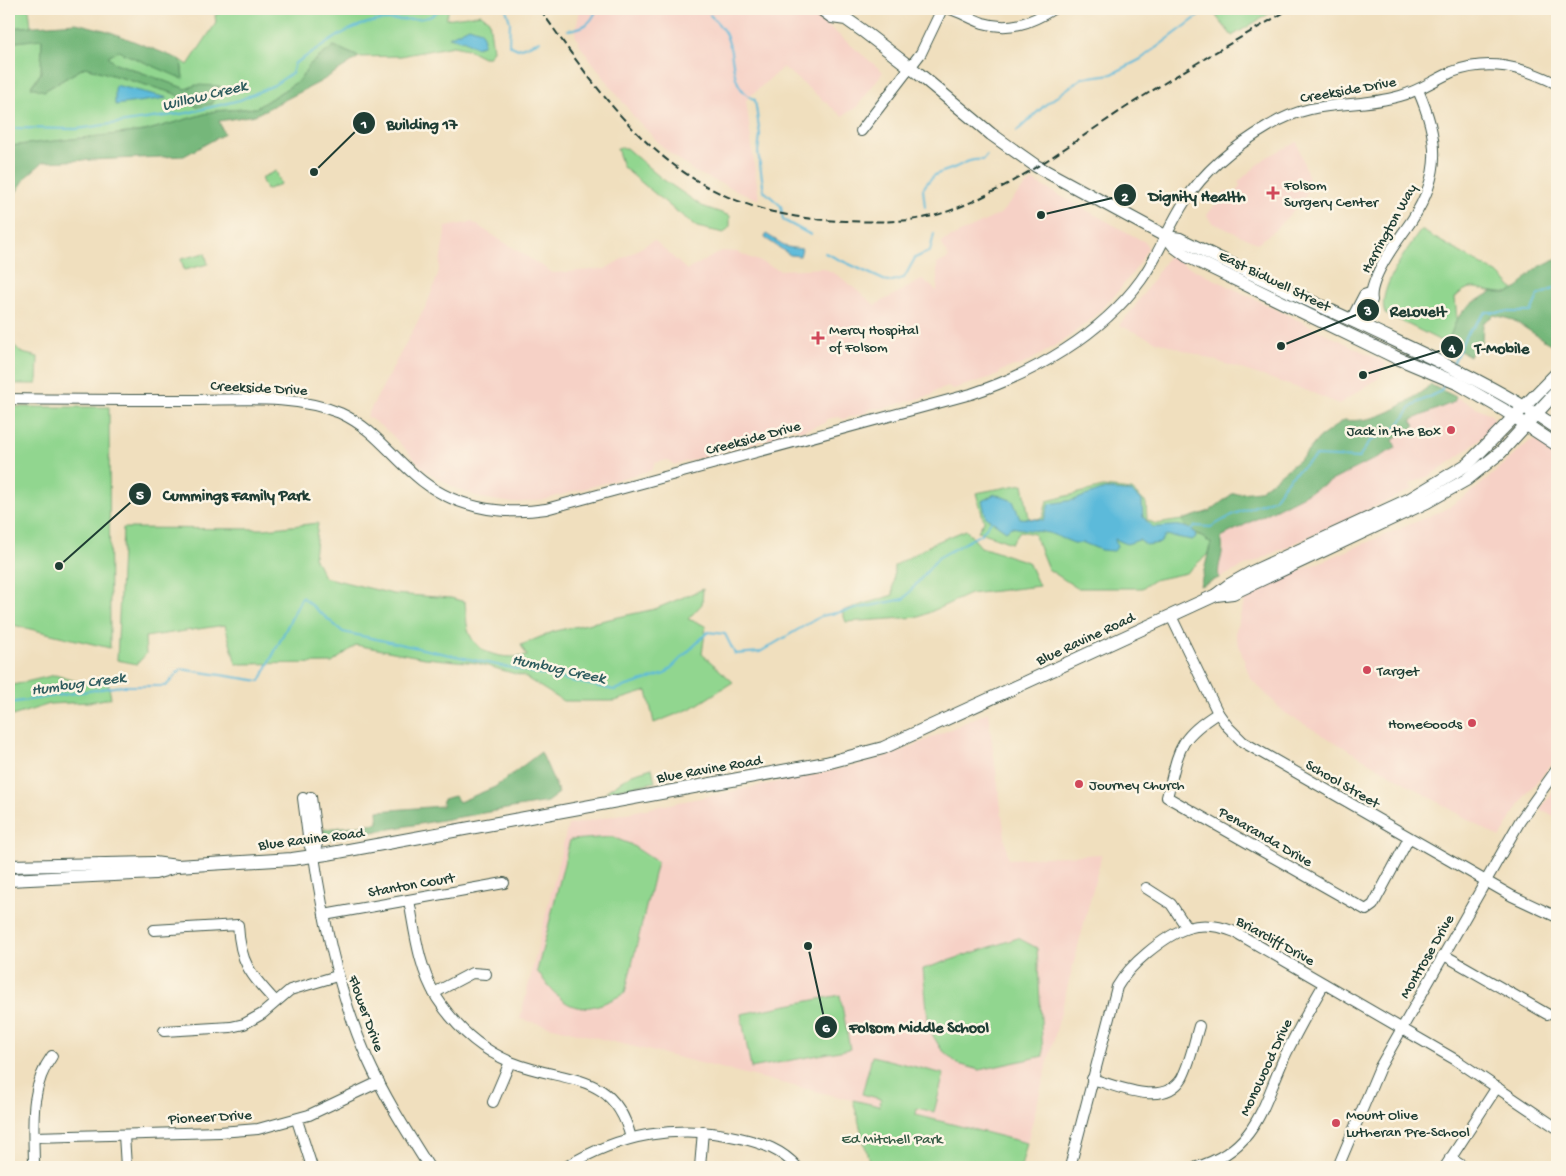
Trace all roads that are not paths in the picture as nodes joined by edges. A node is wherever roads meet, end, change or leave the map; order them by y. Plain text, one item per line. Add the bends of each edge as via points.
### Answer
1 (821, 9) edge
2 (942, 9) edge
3 (950, 9) edge
4 (1053, 9) edge
5 (843, 14) edge
6 (910, 67) junction
7 (1557, 84) edge
8 (1418, 90) junction
9 (860, 131) dead end
10 (1168, 237) junction
11 (1278, 300) junction
12 (1356, 322) junction
13 (1350, 335) junction
14 (1440, 361) junction
15 (1557, 372) edge
16 (1463, 379) junction
17 (1557, 391) edge
18 (9, 399) edge
19 (1524, 406) junction
20 (1536, 414) junction
21 (1515, 417) junction
22 (1526, 424) junction
23 (1557, 428) edge
24 (1557, 445) edge
25 (1426, 489) junction
26 (1401, 515) junction
27 (1285, 557) junction
28 (1250, 585) junction
29 (1216, 596) junction
30 (1171, 616) junction
31 (1218, 713) junction
32 (1557, 769) edge
33 (307, 798) dead end
34 (1409, 838) junction
35 (314, 856) junction
36 (9, 866) edge
37 (177, 866) junction
38 (9, 880) edge
39 (1486, 881) junction
40 (504, 883) dead end
41 (1146, 888) dead end
42 (409, 900) junction
43 (324, 915) junction
44 (1557, 917) edge
45 (1187, 928) junction
46 (154, 930) dead end
47 (1444, 955) junction
48 (486, 974) dead end
49 (337, 976) junction
50 (1324, 984) junction
51 (434, 993) junction
52 (275, 1001) junction
53 (1547, 1014) dead end
54 (1199, 1026) dead end
55 (1402, 1028) junction
56 (164, 1031) dead end
57 (52, 1056) dead end
58 (510, 1062) junction
59 (1092, 1079) junction
60 (378, 1082) junction
61 (1497, 1087) junction
62 (493, 1102) dead end
63 (297, 1120) junction
64 (1557, 1128) edge
65 (703, 1131) junction
66 (124, 1135) junction
67 (34, 1137) junction
68 (631, 1138) junction
69 (1448, 1162) edge
70 (34, 1167) edge
71 (126, 1167) edge
72 (312, 1167) edge
73 (429, 1167) edge
74 (566, 1167) edge
75 (700, 1167) edge
76 (797, 1167) edge
77 (1072, 1167) edge
78 (1197, 1167) edge
79 (1338, 1167) edge
80 (1464, 1167) edge

1 - 5 main road, East Bidwell Street via 832,17
2 - 6 street via 928,42
3 - 4 street via 983,23 1003,26 1032,21
5 - 6 main road, East Bidwell Street
6 - 9 street
6 - 10 main road, East Bidwell Street via 1017,154
7 - 8 street, Creekside Drive via 1524,69 1485,65 1451,73
8 - 10 street, Creekside Drive via 1386,100 1310,108 1270,125 1205,176 1185,201
8 - 12 street, Harrington Way via 1433,132 1433,172 1424,199 1384,260 1370,293 1372,300
10 - 11 main road, East Bidwell Street via 1174,247 1187,256
10 - 12 main road, East Bidwell Street via 1180,239
10 - 18 street, Creekside Drive via 1141,280 1118,308 1064,350 1017,377 962,396 535,511 481,508 445,495 414,475 382,441 356,422 307,403
11 - 12 main road via 1297,301 1343,323
11 - 13 main road, East Bidwell Street
12 - 14 main road, East Bidwell Street
13 - 14 main road via 1357,332 1406,354
13 - 16 main road, East Bidwell Street via 1429,371
14 - 16 main road, East Bidwell Street
15 - 19 main road, Blue Ravine Road
16 - 19 main road, East Bidwell Street
16 - 21 main road, East Bidwell Street
17 - 20 main road, Blue Ravine Road
19 - 20 main road, East Bidwell Street
19 - 21 main road, Blue Ravine Road
20 - 22 main road, Blue Ravine Road
20 - 23 main road, East Bidwell Street
21 - 22 main road, East Bidwell Street
21 - 25 main road, Blue Ravine Road via 1468,464
22 - 24 main road, East Bidwell Street
22 - 26 main road, Blue Ravine Road via 1484,467 1447,492
25 - 26 main road via 1420,500
25 - 27 main road, Blue Ravine Road
26 - 28 main road, Blue Ravine Road
27 - 28 main road via 1277,566 1250,579
27 - 29 main road, Blue Ravine Road via 1229,584
28 - 29 main road, Blue Ravine Road
29 - 30 main road, Blue Ravine Road
30 - 31 street, School Street
30 - 35 main road, Blue Ravine Road via 904,740 857,756
31 - 34 street, School Street via 1235,735 1252,748
31 - 34 street, Penaranda Drive via 1192,731 1182,744 1167,797 1367,910 1373,905
32 - 39 street, Montrose Drive via 1527,810
33 - 35 street, Flower Drive via 309,844
34 - 39 street, School Street
35 - 37 main road, Blue Ravine Road
35 - 43 street, Flower Drive
36 - 37 main road, Blue Ravine Road via 154,863
37 - 38 main road, Blue Ravine Road via 155,873
39 - 44 street, School Street
39 - 47 street, Montrose Drive
40 - 42 street, Stanton Court
41 - 45 street via 1171,904
42 - 43 street, Stanton Court
42 - 51 street via 422,964
43 - 49 street, Flower Drive
45 - 50 street, Briarcliff Drive via 1207,925 1235,932
45 - 59 street, Briarcliff Drive via 1166,937 1132,965 1122,978 1113,997
46 - 52 street via 238,925 239,946 245,965
47 - 53 street
47 - 55 street, Montrose Drive
48 - 51 street via 472,973
49 - 52 street via 296,987
49 - 60 street, Flower Drive
50 - 55 street, Briarcliff Drive
50 - 78 street, Monowood Drive via 1293,1040 1254,1128 1227,1154
51 - 58 street via 469,1036
52 - 56 street via 256,1018 238,1026
54 - 59 street via 1183,1075 1166,1092 1152,1094
55 - 61 street, Briarcliff Drive
55 - 79 street, Montrose Drive via 1366,1095
57 - 67 street via 36,1089
58 - 62 street
58 - 68 street via 601,1090 620,1108
59 - 77 street, Briarcliff Drive
60 - 63 street, Pioneer Drive
60 - 73 street, Flower Drive
61 - 64 street, Briarcliff Drive
61 - 69 street
63 - 66 street, Pioneer Drive via 234,1132
63 - 72 street
65 - 68 street via 672,1131
65 - 75 street
65 - 76 street via 768,1146
66 - 67 street, Pioneer Drive
66 - 71 street
67 - 70 street
68 - 74 street via 602,1148
69 - 80 street

